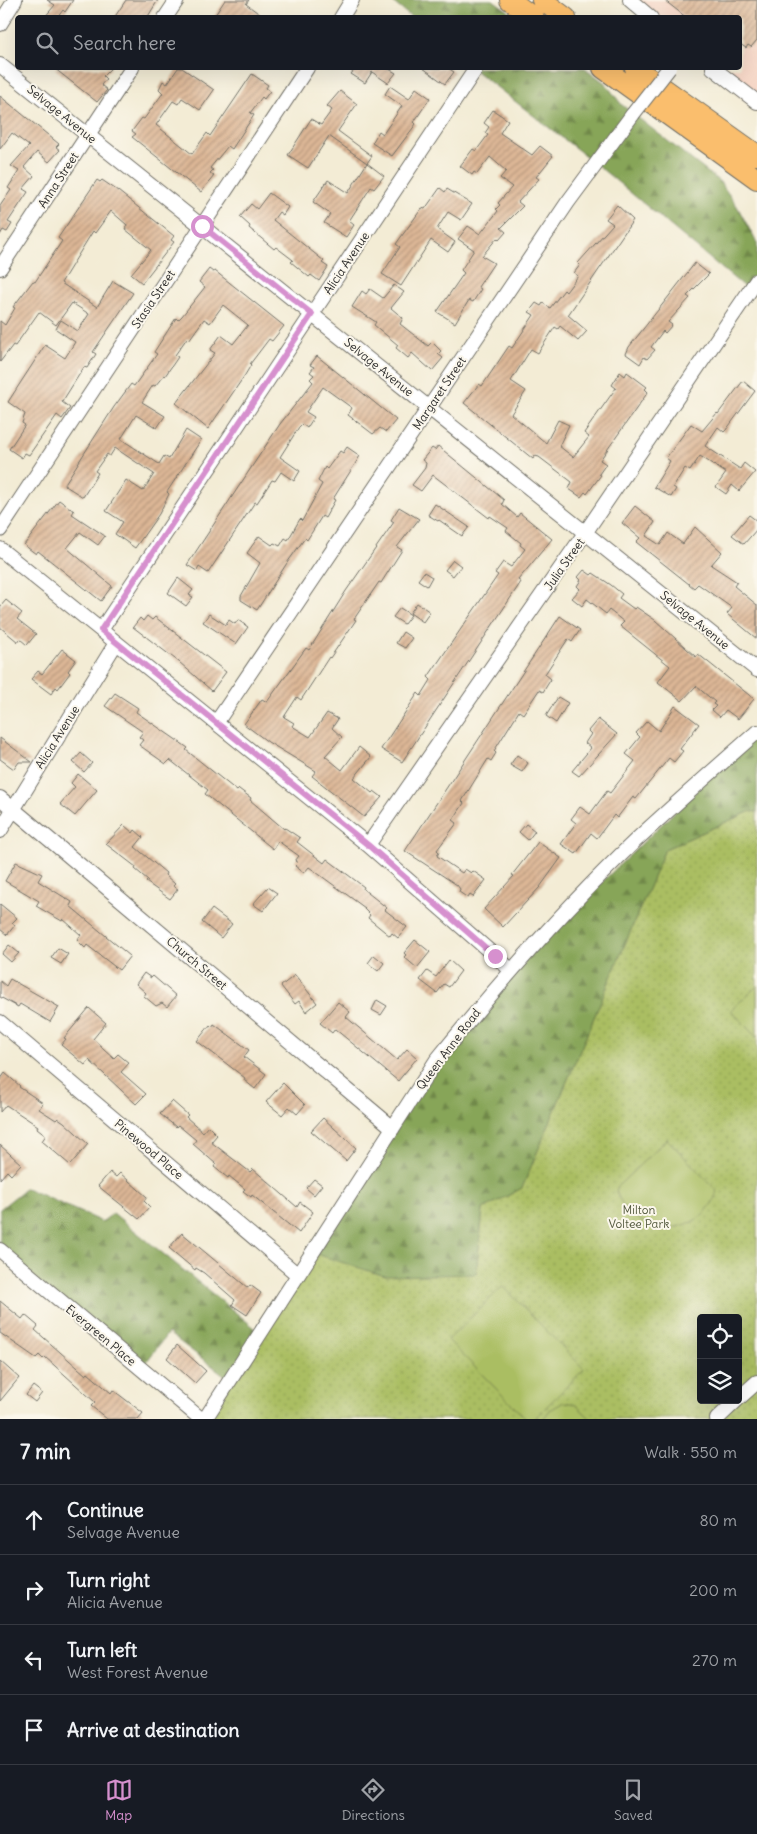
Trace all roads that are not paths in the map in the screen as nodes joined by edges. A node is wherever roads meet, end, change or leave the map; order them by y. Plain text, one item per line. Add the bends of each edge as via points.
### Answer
1 (15, 0) edge
2 (176, 0) edge
3 (352, 0) edge
4 (510, 0) edge
5 (542, 0) edge
6 (630, 0) edge
7 (167, 15) edge
8 (343, 15) edge
9 (530, 15) edge
10 (562, 15) edge
11 (648, 15) edge
12 (0, 24) edge
13 (0, 64) edge
14 (131, 70) edge
15 (306, 70) edge
16 (475, 70) dead end
17 (606, 70) edge
18 (638, 70) edge
19 (668, 70) edge
20 (716, 70) edge
21 (757, 102) edge
22 (88, 134) junction
23 (757, 156) edge
24 (757, 178) edge
25 (202, 226) junction
26 (0, 268) edge
27 (757, 280) edge
28 (312, 314) junction
29 (429, 407) junction
30 (0, 530) edge
31 (585, 533) junction
32 (0, 550) edge
33 (101, 630) junction
34 (116, 643) junction
35 (757, 670) edge
36 (216, 723) junction
37 (757, 732) edge
38 (0, 798) edge
39 (12, 808) junction
40 (0, 831) edge
41 (368, 845) junction
42 (511, 970) junction
43 (0, 1022) edge
44 (393, 1128) junction
45 (0, 1250) edge
46 (298, 1275) junction
47 (757, 1382) edge
48 (742, 1396) edge
49 (733, 1404) edge
50 (203, 1419) edge
51 (716, 1419) edge

1 - 12 street
2 - 7 street
3 - 8 street
4 - 9 highway
5 - 10 highway
6 - 11 street
13 - 22 street, Selvage Avenue
14 - 22 street, Anna Street
15 - 25 street, Stasia Street
16 - 28 street, Alicia Avenue
17 - 24 highway
18 - 23 highway
19 - 29 street, Margaret Street, bridge via 572,196
20 - 21 street
22 - 25 street, Selvage Avenue
22 - 26 street, Anna Street
25 - 28 street, Selvage Avenue
25 - 30 street, Stasia Street
27 - 31 street, Julia Street
28 - 29 street, Selvage Avenue
28 - 33 street, Alicia Avenue
29 - 31 street, Selvage Avenue
29 - 36 street, Margaret Street
31 - 35 street, Selvage Avenue
31 - 41 street, Julia Street
32 - 33 street
33 - 34 street
34 - 36 street
34 - 39 street, Alicia Avenue
36 - 41 street
37 - 42 street, Queen Anne Road via 636,841
38 - 39 street, Church Street
39 - 40 street, Alicia Avenue
39 - 44 street, Church Street
41 - 42 street
42 - 44 street, Queen Anne Road via 436,1061
43 - 46 street, Pinewood Place
44 - 46 street, Queen Anne Road
45 - 50 street, Evergreen Place
46 - 50 street, Queen Anne Road
47 - 48 street
49 - 51 street

